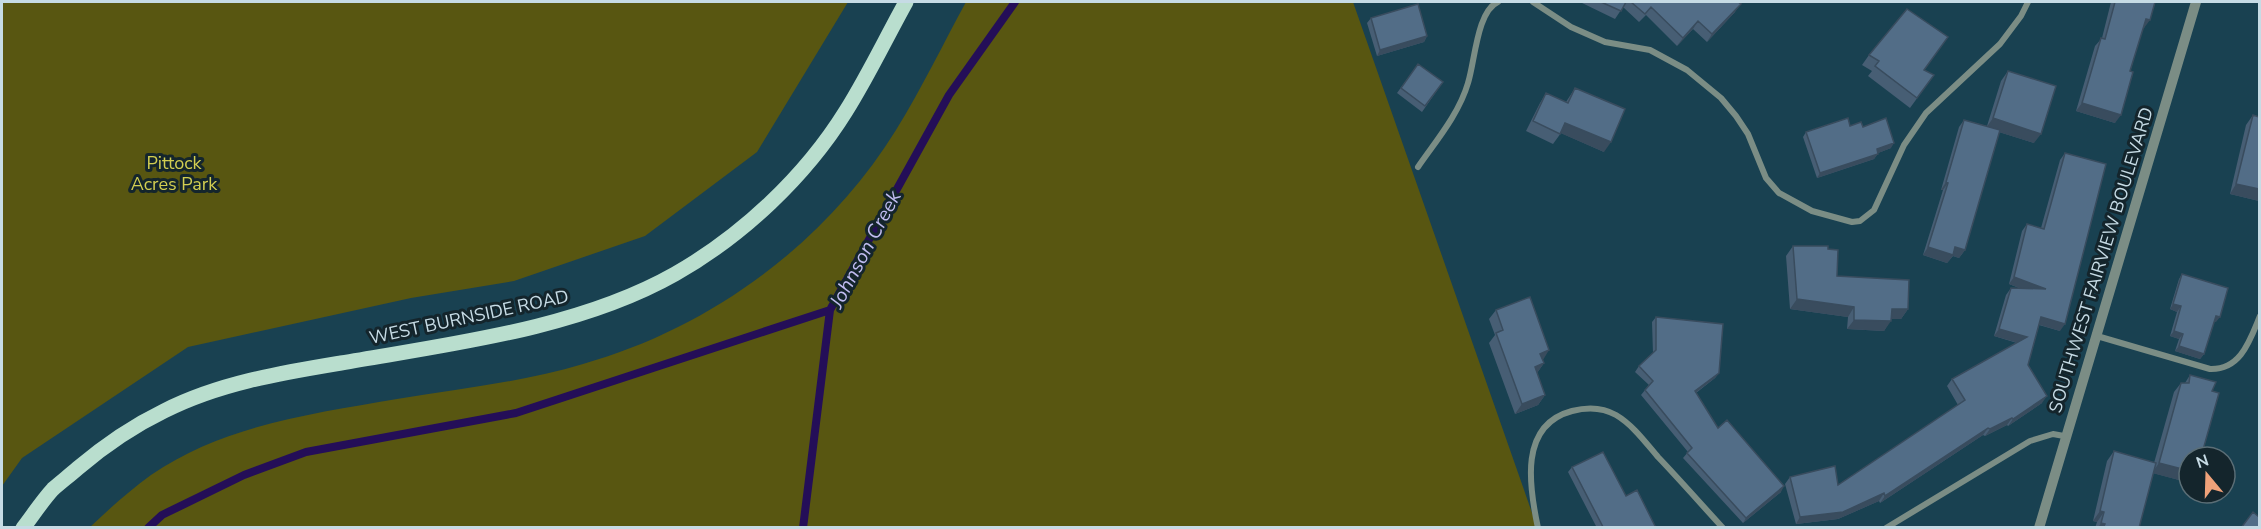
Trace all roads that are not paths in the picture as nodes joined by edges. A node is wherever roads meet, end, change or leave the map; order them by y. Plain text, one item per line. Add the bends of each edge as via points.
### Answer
1 (906, 2) edge
2 (1498, 2) edge
3 (1533, 2) edge
4 (2028, 2) edge
5 (2196, 2) edge
6 (1418, 167) dead end
7 (2259, 316) edge
8 (2097, 336) junction
9 (2064, 436) junction
10 (23, 528) edge
11 (1538, 528) edge
12 (1723, 528) edge
13 (1886, 528) edge
14 (2039, 528) edge

1 - 10 main road, WEST BURNSIDE ROAD via 846,112 802,169 744,225 674,275 562,319 439,346 268,375 202,395 165,410 93,456 53,489
2 - 6 street via 1491,5 1482,24 1468,84 1451,120
3 - 4 street via 1571,27 1605,42 1650,50 1687,70 1721,98 1736,117 1766,178 1779,193 1812,211 1852,222 1874,210 1904,145 1926,112 2000,44
5 - 8 street, SOUTHWEST FAIRVIEW BOULEVARD
7 - 8 street via 2250,341 2238,358 2220,369
8 - 9 street, SOUTHWEST FAIRVIEW BOULEVARD
9 - 13 street via 2053,434 2030,441
9 - 14 street, SOUTHWEST FAIRVIEW BOULEVARD
11 - 12 street via 1532,501 1534,443 1550,420 1584,408 1617,415

